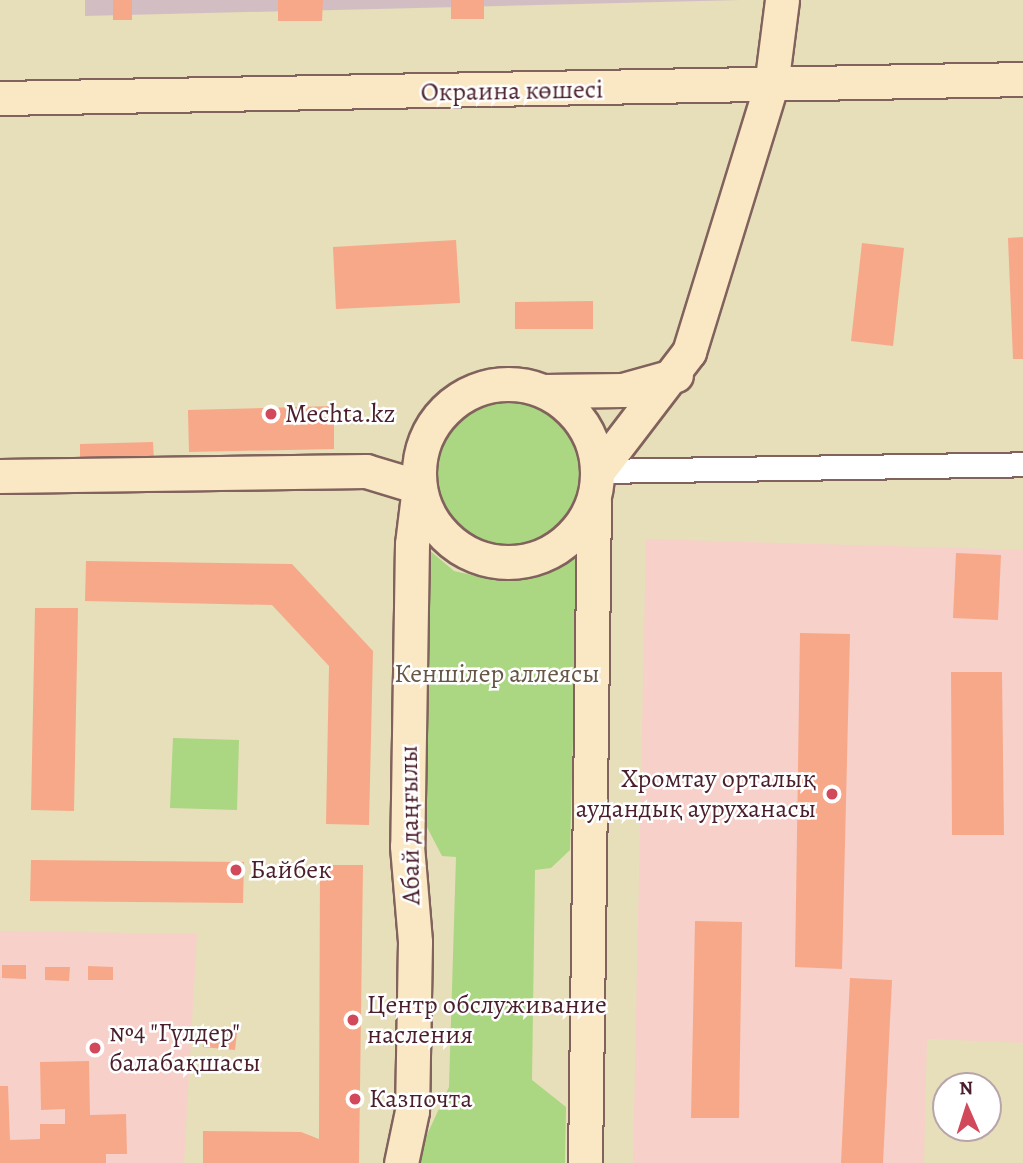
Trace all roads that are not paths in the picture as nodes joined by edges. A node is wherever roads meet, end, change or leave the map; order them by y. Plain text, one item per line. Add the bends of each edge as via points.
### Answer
1 (782, 0) edge
2 (1023, 79) edge
3 (771, 86) junction
4 (0, 98) edge
5 (676, 375) junction
6 (544, 391) junction
7 (424, 443) junction
8 (1023, 464) edge
9 (366, 471) junction
10 (0, 476) edge
11 (419, 486) junction
12 (596, 486) junction
13 (401, 1163) edge
14 (585, 1163) edge

1 - 3 street
2 - 3 street, Окраина көшесі
3 - 4 street, Окраина көшесі
3 - 5 street via 698,327
5 - 6 street via 623,390
5 - 12 street
6 - 7 street via 503,384 463,396
6 - 12 street via 588,432
7 - 9 street
7 - 11 street
8 - 12 street
9 - 10 street
9 - 11 street
11 - 12 street via 447,539 501,562 558,548
11 - 13 street, Абай даңғылы via 412,544 406,886 415,942 411,1111
12 - 14 street

